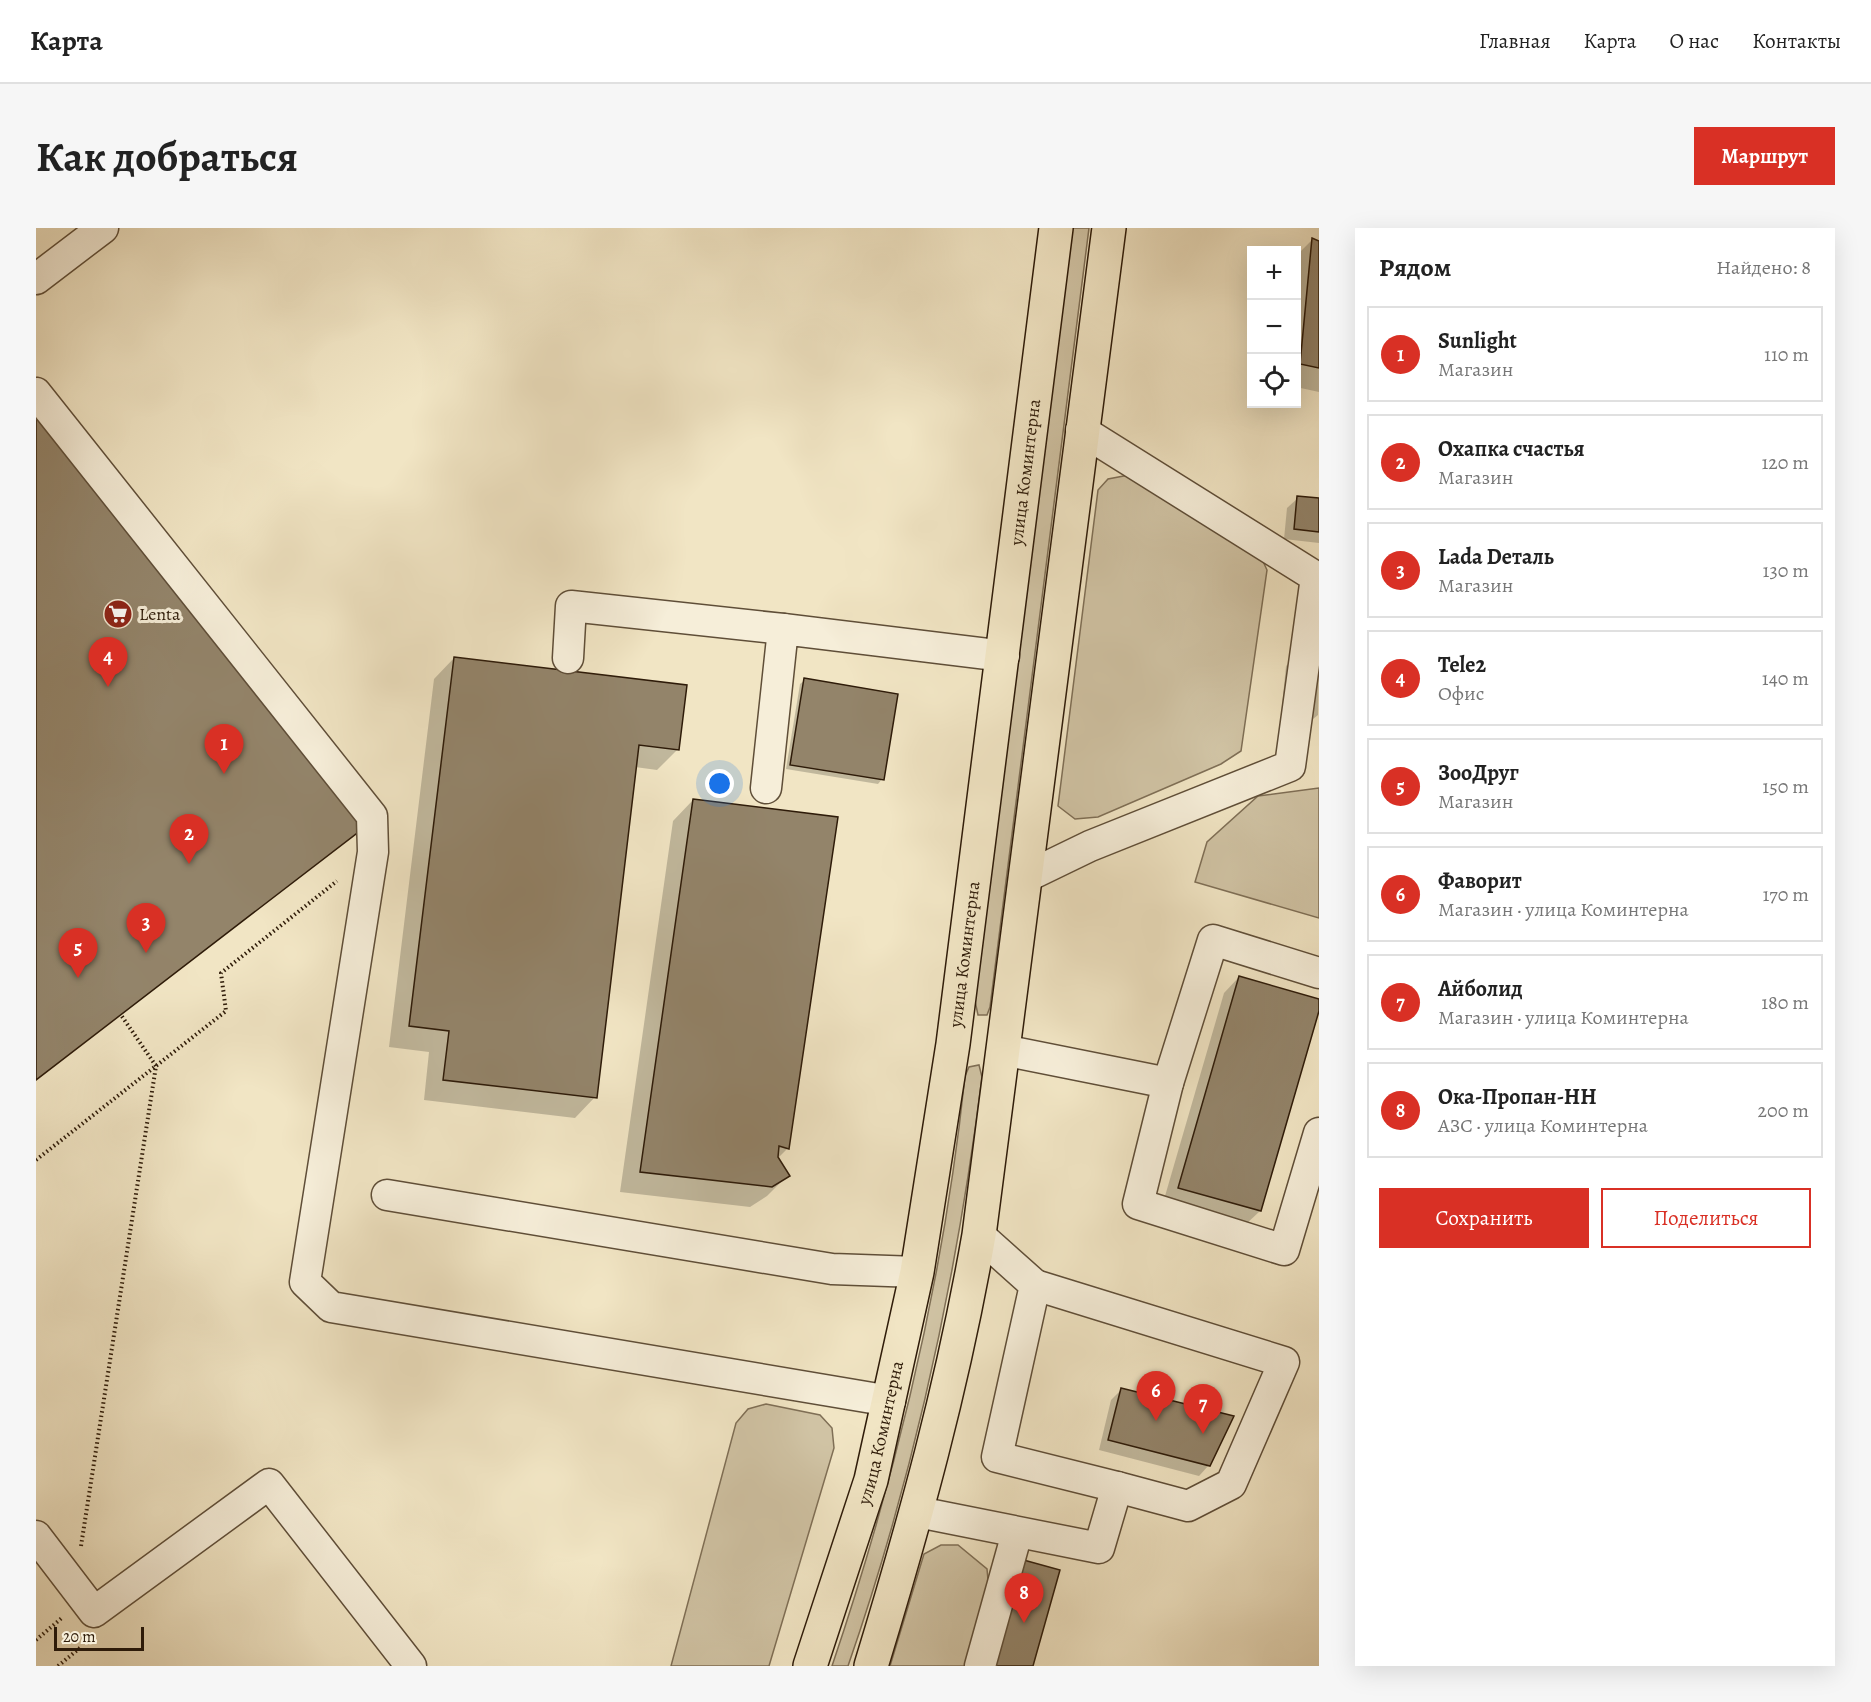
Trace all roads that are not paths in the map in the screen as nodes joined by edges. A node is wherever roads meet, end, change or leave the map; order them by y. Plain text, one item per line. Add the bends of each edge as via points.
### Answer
1 (103, 228) edge
2 (1056, 228) edge
3 (1109, 228) edge
4 (36, 279) edge
5 (36, 393) edge
6 (1082, 430) junction
7 (783, 629) junction
8 (1004, 656) junction
9 (568, 658) dead end
10 (766, 788) dead end
11 (1026, 877) junction
12 (1319, 974) edge
13 (952, 1044) junction
14 (1003, 1050) junction
15 (1168, 1083) junction
16 (1319, 1133) edge
17 (387, 1195) dead end
18 (979, 1235) junction
19 (916, 1272) junction
20 (1035, 1285) junction
21 (890, 1401) junction
22 (1117, 1487) junction
23 (918, 1512) junction
24 (1017, 1533) junction
25 (36, 1536) edge
26 (411, 1666) edge
27 (810, 1666) edge
28 (871, 1666) edge
29 (980, 1666) edge

1 - 4 lane
2 - 8 main road, улица Коминтерна
3 - 6 main road
5 - 21 lane via 372,816 373,852 305,1282 331,1307
6 - 11 main road
6 - 11 lane via 1316,576 1290,766 1090,846
7 - 8 lane
7 - 9 lane via 571,606
7 - 10 lane
8 - 13 main road, улица Коминтерна
11 - 14 main road
12 - 15 lane via 1213,940
13 - 14 main road
13 - 19 main road, улица Коминтерна
14 - 15 lane
14 - 18 main road
15 - 16 lane via 1138,1204 1284,1250
17 - 19 lane via 832,1269
18 - 20 lane
18 - 23 main road via 961,1338
19 - 21 main road, улица Коминтерна
20 - 22 lane via 997,1457
20 - 22 lane via 1284,1362 1231,1484 1188,1506
21 - 27 main road, улица Коминтерна via 851,1546
22 - 24 lane via 1099,1548
23 - 24 lane
23 - 28 main road
24 - 29 lane
25 - 26 lane via 94,1612 269,1484

